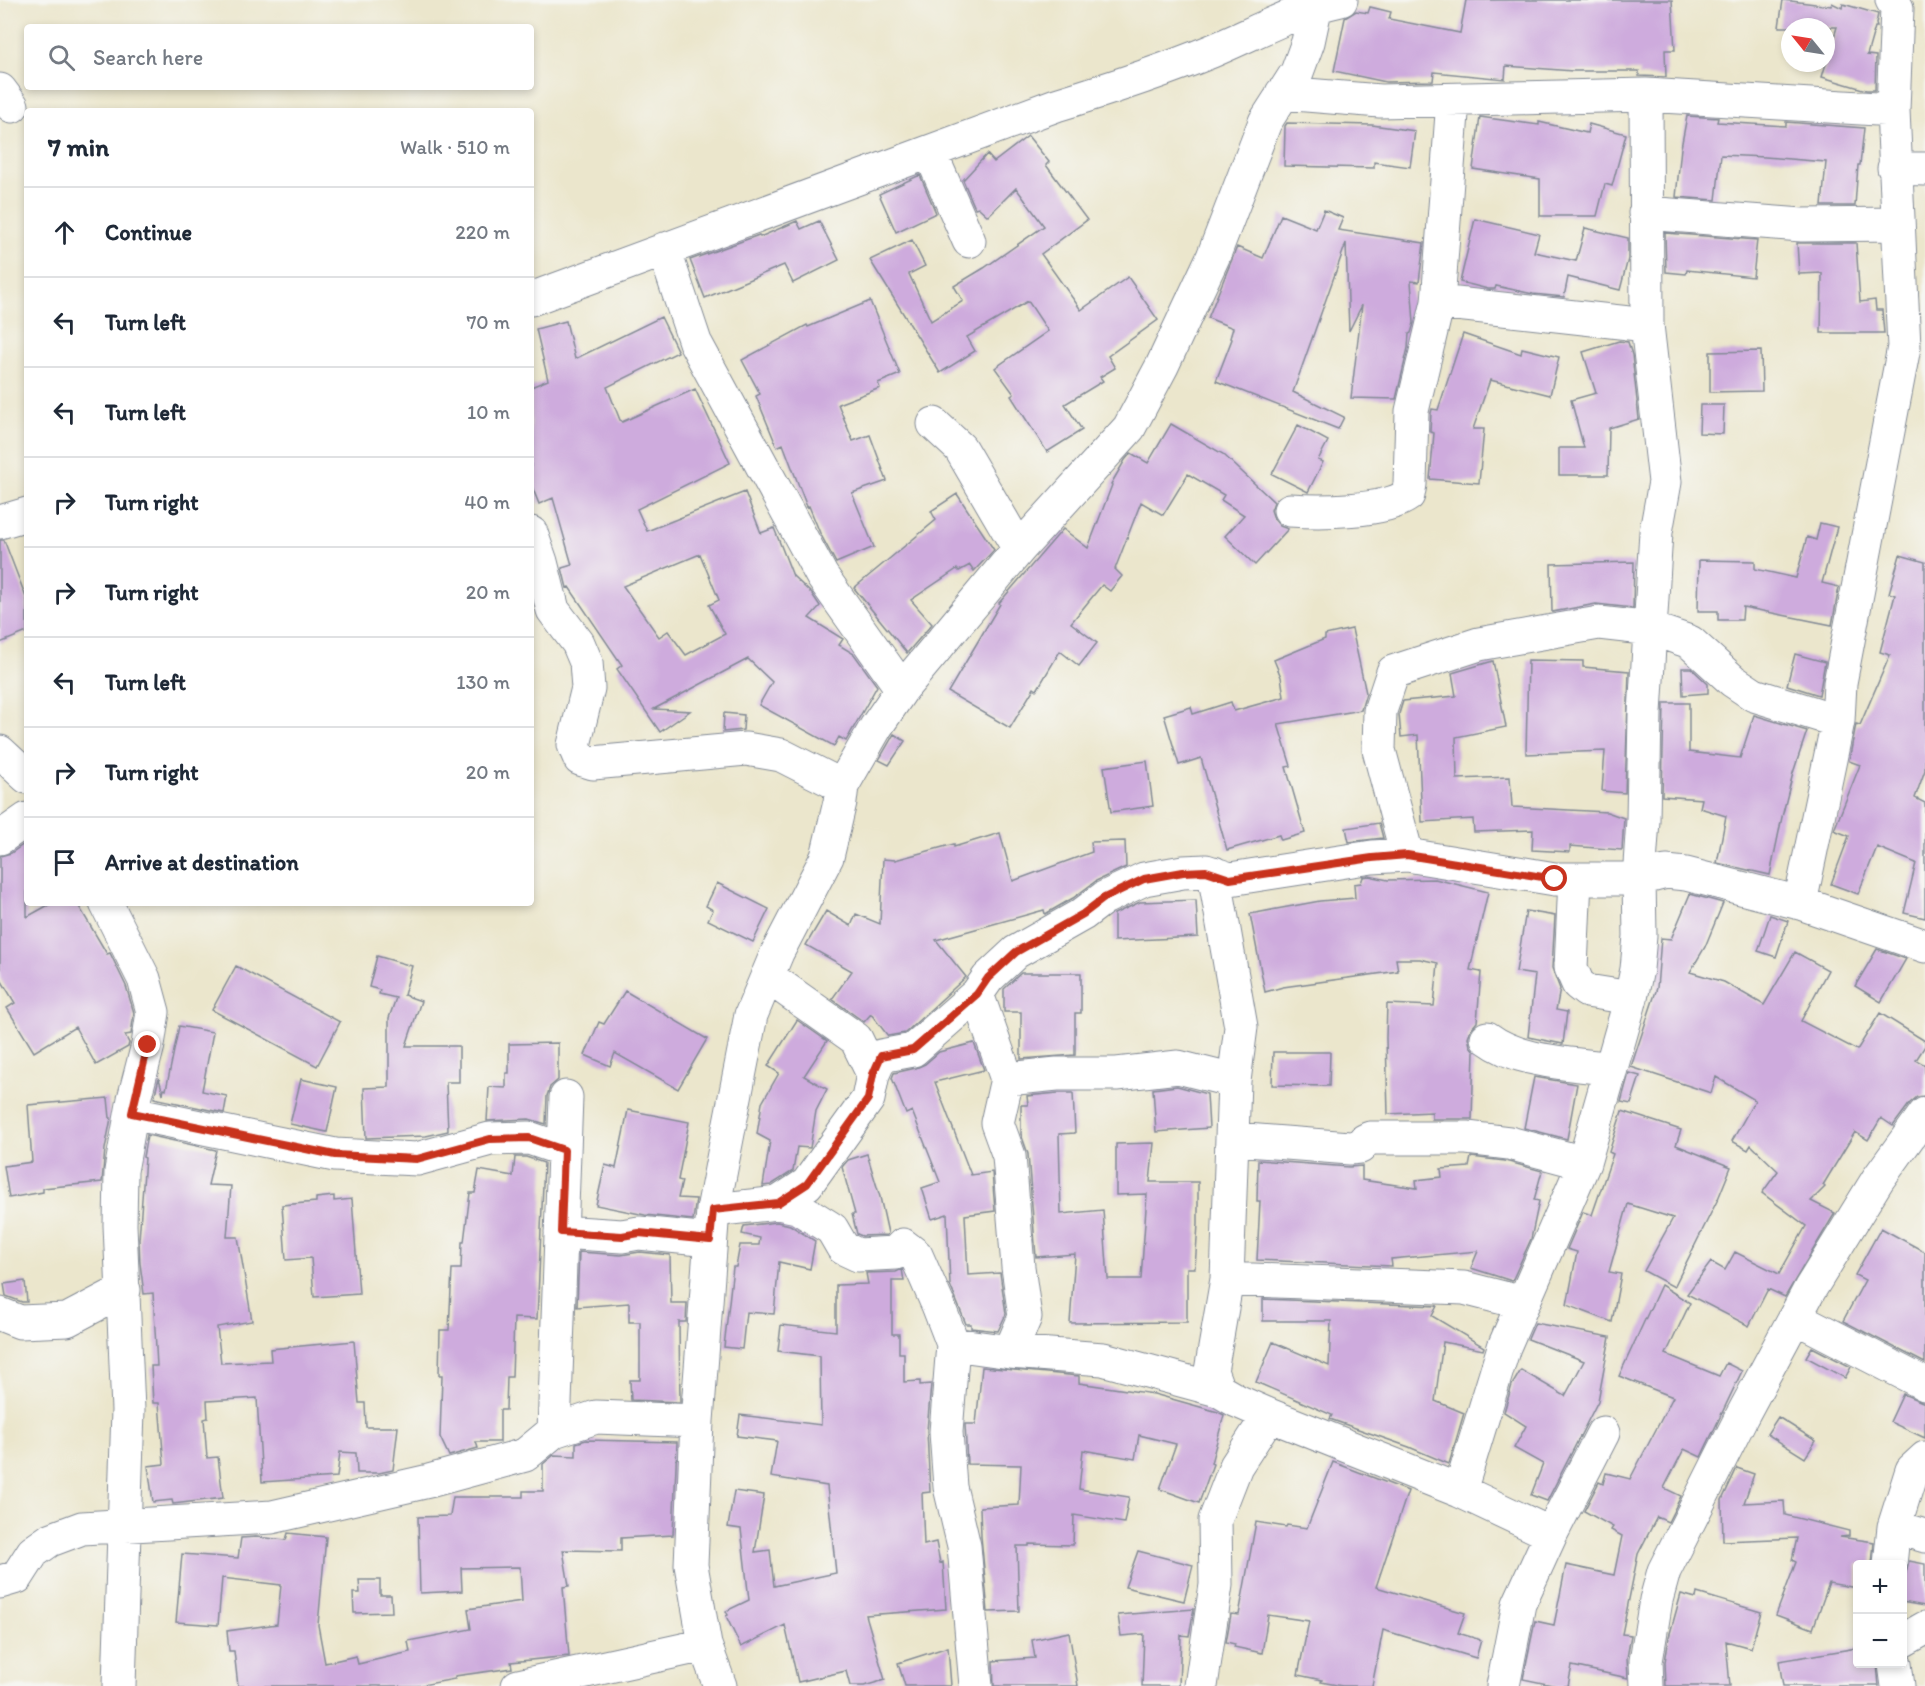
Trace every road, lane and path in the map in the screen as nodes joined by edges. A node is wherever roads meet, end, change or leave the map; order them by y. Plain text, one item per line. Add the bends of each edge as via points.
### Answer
1 (1324, 2) edge
2 (1905, 4) edge
3 (1280, 20) junction
4 (1308, 42) junction
5 (1282, 93) junction
6 (1646, 95) junction
7 (1453, 100) junction
8 (1893, 110) junction
9 (930, 152) junction
10 (1910, 169) edge
11 (1645, 213) junction
12 (1898, 224) junction
13 (969, 241) dead end
14 (664, 249) junction
15 (534, 298) edge
16 (1438, 303) junction
17 (1647, 326) junction
18 (934, 424) dead end
19 (1290, 510) dead end
20 (24, 515) edge
21 (0, 522) edge
22 (534, 542) edge
23 (1019, 549) junction
24 (1652, 628) junction
25 (902, 689) junction
26 (1839, 721) junction
27 (0, 752) edge
28 (24, 774) edge
29 (842, 786) junction
30 (24, 821) edge
31 (0, 838) edge
32 (1407, 855) junction
33 (1214, 873) junction
34 (1575, 879) junction
35 (1639, 879) junction
36 (1800, 903) junction
37 (107, 906) edge
38 (1925, 946) edge
39 (767, 976) junction
40 (977, 994) junction
41 (1631, 998) junction
42 (1487, 1038) dead end
43 (1611, 1068) junction
44 (873, 1074) junction
45 (1006, 1079) junction
46 (1234, 1081) junction
47 (566, 1097) dead end
48 (132, 1113) junction
49 (1925, 1114) edge
50 (1233, 1139) junction
51 (564, 1150) junction
52 (1584, 1162) junction
53 (778, 1203) junction
54 (712, 1225) junction
55 (561, 1232) junction
56 (1227, 1279) junction
57 (124, 1290) junction
58 (1523, 1303) junction
59 (0, 1314) edge
60 (1795, 1317) junction
61 (953, 1344) junction
62 (1010, 1352) junction
63 (1925, 1384) edge
64 (1218, 1390) junction
65 (1269, 1415) junction
66 (697, 1421) junction
67 (554, 1431) junction
68 (1603, 1433) dead end
69 (1925, 1458) edge
70 (1460, 1491) junction
71 (126, 1527) junction
72 (1894, 1527) junction
73 (1551, 1534) junction
74 (1925, 1536) edge
75 (1890, 1560) edge
76 (0, 1582) edge
77 (1925, 1628) edge
78 (1907, 1638) edge
79 (705, 1645) junction
80 (1896, 1668) edge
81 (119, 1686) edge
82 (518, 1686) edge
83 (720, 1686) edge
84 (976, 1686) edge
85 (1201, 1686) edge
86 (1503, 1686) edge
87 (1647, 1686) edge
88 (1898, 1686) edge

1 - 3 street
1 - 4 street
2 - 8 street
3 - 4 street
3 - 9 street via 1135,81 1056,105
4 - 5 street
5 - 7 street via 1380,101
5 - 23 street via 1265,122 1213,257 1129,428
6 - 7 street
6 - 8 street
6 - 11 street
7 - 16 street
8 - 10 street
9 - 13 street
9 - 14 street
10 - 12 street
11 - 12 street via 1802,225
11 - 17 street
12 - 26 street via 1904,347 1840,683
14 - 15 street
14 - 25 street via 695,342 822,576
16 - 17 street
16 - 19 street via 1412,411 1408,495 1398,502 1326,512
17 - 24 street via 1665,482 1656,532
18 - 23 street via 960,448
20 - 21 street
22 - 29 street via 553,610 578,643 586,662 588,688 574,745 580,759 593,763 746,749 781,755
23 - 25 street
24 - 26 street via 1690,642 1754,695
24 - 32 street via 1599,623 1479,644 1393,672 1380,711 1379,750
24 - 35 street
25 - 29 street
26 - 36 street
27 - 28 street
29 - 39 street via 827,857
30 - 31 street
32 - 33 street via 1230,879
32 - 34 street
33 - 40 street via 1183,872 1144,879 1104,898 1016,952
33 - 46 street via 1241,1027
34 - 35 street
34 - 41 street via 1570,968 1578,984 1587,991
35 - 36 street via 1666,872 1686,874
35 - 41 street via 1640,936
36 - 38 street
37 - 48 street via 144,980 153,1012
39 - 44 street via 856,1039
39 - 54 street via 751,1015
40 - 44 street via 913,1050 881,1056
40 - 45 street
41 - 43 street
42 - 43 street via 1519,1056
43 - 52 street
44 - 53 street via 868,1099 807,1184
45 - 46 street via 1117,1074 1178,1066
45 - 62 street via 997,1123 1009,1156 1025,1317
46 - 50 street
47 - 51 street
48 - 51 street via 335,1155 417,1159 490,1139 529,1138
48 - 57 street via 122,1171
49 - 60 street via 1878,1179
50 - 52 street via 1350,1148 1360,1147 1370,1138 1467,1138 1509,1143
50 - 56 street
51 - 55 street
52 - 58 street
53 - 54 street
53 - 61 street via 797,1207 832,1229 843,1248 858,1256 895,1253 903,1245 916,1255
54 - 55 street via 622,1236
54 - 66 street
55 - 67 street
56 - 58 street via 1464,1288
56 - 64 street via 1211,1371
57 - 59 street via 67,1320 20,1322
57 - 71 street
58 - 70 street via 1504,1347
60 - 63 street
60 - 87 street via 1664,1571 1646,1661
61 - 62 street
61 - 84 street via 946,1432 950,1487 964,1546
62 - 64 street via 1103,1359
64 - 65 street
65 - 70 street
65 - 85 street via 1236,1466 1215,1520 1216,1585
66 - 67 street via 596,1417
66 - 79 street via 691,1565
67 - 71 street via 525,1455 272,1517
68 - 73 street
69 - 72 street via 1912,1470
70 - 73 street
71 - 76 street via 82,1528 50,1540 33,1552 17,1576
71 - 81 street
72 - 74 street
72 - 75 street
73 - 86 street via 1519,1604
77 - 78 street
79 - 82 street
79 - 83 street
80 - 88 street

